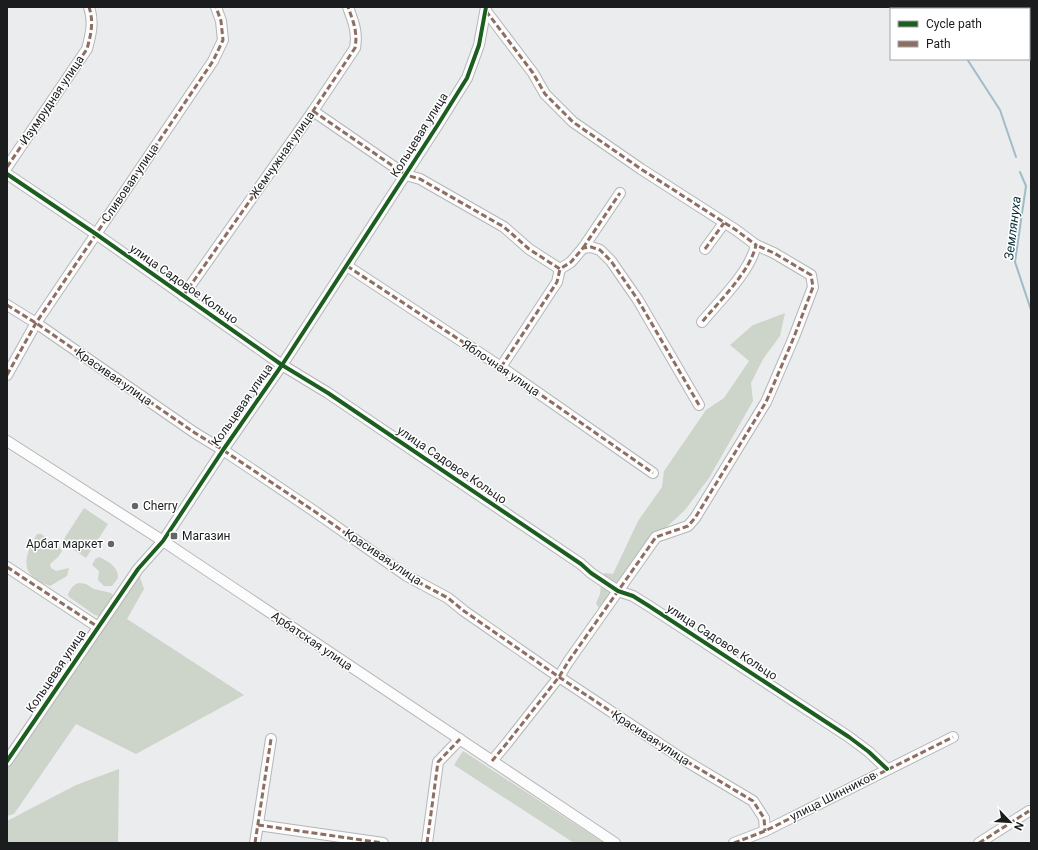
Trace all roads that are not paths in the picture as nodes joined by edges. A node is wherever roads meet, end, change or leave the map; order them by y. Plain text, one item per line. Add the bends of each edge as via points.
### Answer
1 (89, 7) edge
2 (216, 7) edge
3 (348, 7) edge
4 (486, 9) edge
5 (313, 111) junction
6 (7, 167) edge
7 (7, 174) edge
8 (406, 175) junction
9 (620, 193) dead end
10 (724, 223) junction
11 (96, 234) junction
12 (756, 245) junction
13 (583, 248) junction
14 (705, 249) dead end
15 (347, 266) junction
16 (560, 269) junction
17 (183, 296) junction
18 (7, 305) edge
19 (702, 322) dead end
20 (36, 323) junction
21 (282, 365) junction
22 (501, 367) junction
23 (7, 375) edge
24 (699, 405) dead end
25 (7, 441) edge
26 (223, 450) junction
27 (653, 474) dead end
28 (163, 541) junction
29 (7, 567) edge
30 (618, 591) junction
31 (98, 627) junction
32 (559, 677) junction
33 (954, 737) dead end
34 (270, 739) dead end
35 (460, 739) junction
36 (8, 756) edge
37 (492, 760) junction
38 (887, 769) junction
39 (1029, 811) dead end
40 (258, 825) junction
41 (765, 831) junction
42 (255, 843) edge
43 (383, 843) edge
44 (427, 843) edge
45 (615, 843) edge
46 (734, 843) edge
47 (979, 843) edge

1 - 6 street, Изумрудная улица via 92,18 87,49
2 - 11 street, Сливовая улица via 223,40 213,61
3 - 5 street, Жемчужная улица via 356,28 355,48
4 - 8 street, Кольцевая улица via 479,46 467,78
4 - 10 street, Кольцевая улица via 534,73 545,94 569,119
5 - 8 street
5 - 17 street, Жемчужная улица
7 - 11 street, улица Садовое Кольцо
8 - 15 street, Кольцевая улица
8 - 16 street via 420,179 504,227 529,249
9 - 13 street
10 - 12 street, Кольцевая улица
10 - 14 street
11 - 17 street, улица Садовое Кольцо
11 - 20 street, Сливовая улица
12 - 19 street via 748,266
12 - 30 street, Кольцевая улица via 811,276 812,287 794,337 766,402 695,518 688,526 656,537
13 - 16 street via 571,262
13 - 24 street via 600,250 611,261 638,300
15 - 21 street, Кольцевая улица
15 - 22 street, Яблочная улица
16 - 22 street via 557,282
17 - 21 street, улица Садовое Кольцо
18 - 20 street, Красивая улица
20 - 23 street, Сливовая улица
20 - 26 street, Красивая улица
21 - 26 street, Кольцевая улица
21 - 30 street, улица Садовое Кольцо via 372,422
22 - 27 street, Яблочная улица
25 - 28 street, Арбатская улица
26 - 28 street, Кольцевая улица
26 - 32 street, Красивая улица via 407,576 448,598
28 - 31 street, Кольцевая улица via 138,569
28 - 35 street, Арбатская улица
29 - 31 street
30 - 32 street
30 - 38 street, улица Садовое Кольцо via 633,596 649,606 849,737
31 - 36 street, Кольцевая улица
32 - 37 street
32 - 41 street, Красивая улица via 681,758 753,801 764,818
33 - 38 street, улица Шинников
34 - 40 street
35 - 37 street, Арбатская улица
35 - 44 street via 438,762
37 - 45 street, Арбатская улица
38 - 41 street, улица Шинников
39 - 47 street
40 - 42 street
40 - 43 street
41 - 46 street, улица Шинников

